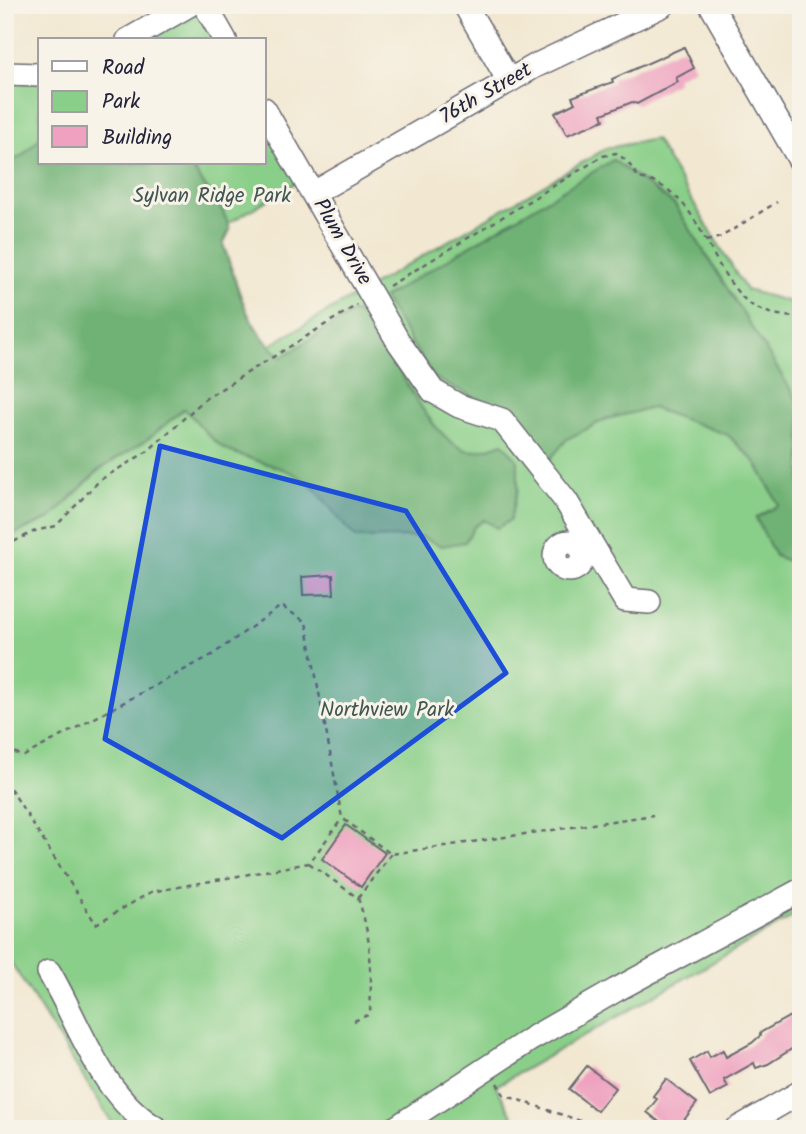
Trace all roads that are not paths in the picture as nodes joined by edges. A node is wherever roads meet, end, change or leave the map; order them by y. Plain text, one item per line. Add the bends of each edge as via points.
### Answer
1 (189, 5) edge
2 (205, 5) edge
3 (465, 5) edge
4 (663, 5) edge
5 (711, 5) edge
6 (131, 38) edge
7 (224, 38) edge
8 (5, 74) edge
9 (38, 75) edge
10 (509, 81) junction
11 (266, 112) edge
12 (801, 162) edge
13 (314, 193) junction
14 (649, 602) dead end
15 (801, 890) edge
16 (49, 972) dead end
17 (801, 1092) edge
18 (158, 1129) edge
19 (394, 1129) edge
20 (737, 1129) edge

1 - 6 street
2 - 7 street
3 - 10 street
4 - 10 street, 76th Street
5 - 12 street
8 - 9 street
10 - 13 street, 76th Street
11 - 13 street, Plum Drive
13 - 14 street, Plum Drive via 433,391 459,406 502,420 566,501 585,546 625,600
15 - 19 street via 616,989
16 - 18 street via 93,1058 119,1097
17 - 20 street

